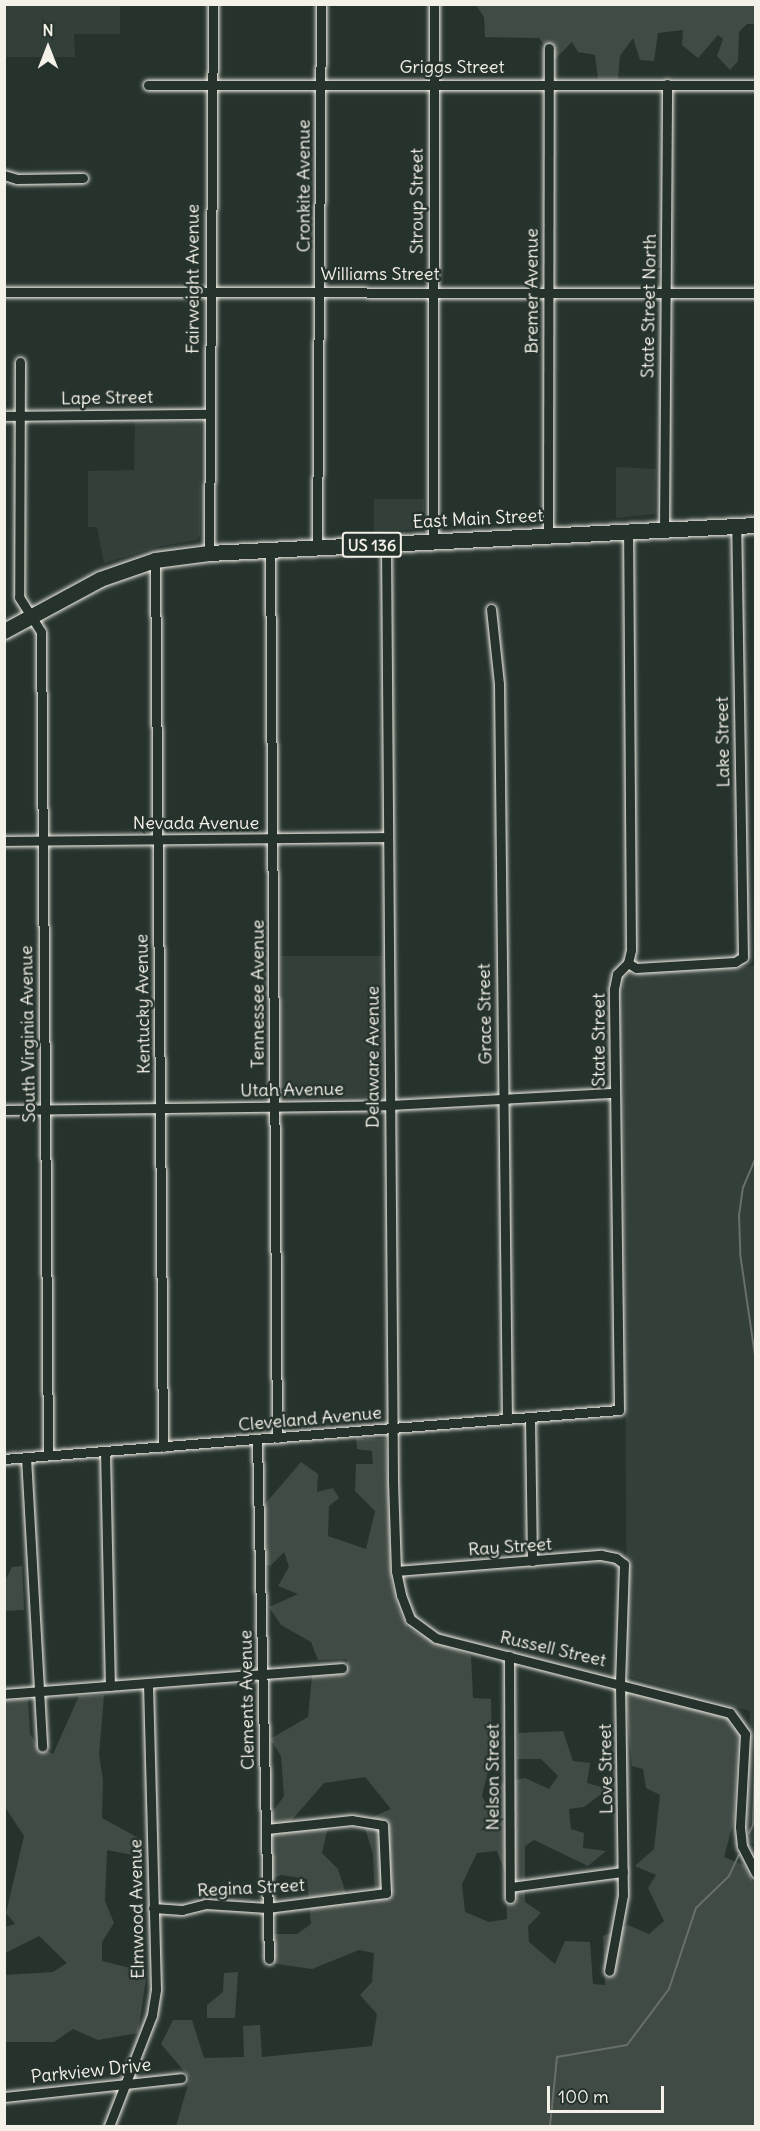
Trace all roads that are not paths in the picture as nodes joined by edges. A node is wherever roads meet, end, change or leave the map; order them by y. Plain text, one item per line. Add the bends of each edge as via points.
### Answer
1 (213, 4) edge
2 (321, 4) edge
3 (434, 4) edge
4 (549, 48) dead end
5 (434, 83) junction
6 (549, 83) junction
7 (213, 84) junction
8 (320, 84) junction
9 (667, 84) junction
10 (148, 85) dead end
11 (756, 85) edge
12 (4, 175) edge
13 (83, 178) dead end
14 (211, 290) junction
15 (320, 291) junction
16 (432, 291) junction
17 (549, 291) junction
18 (4, 292) edge
19 (667, 293) junction
20 (756, 293) edge
21 (20, 362) dead end
22 (209, 414) junction
23 (20, 415) junction
24 (4, 416) edge
25 (736, 525) junction
26 (756, 525) edge
27 (664, 528) junction
28 (627, 531) junction
29 (548, 534) junction
30 (433, 541) junction
31 (386, 544) junction
32 (317, 547) junction
33 (270, 550) junction
34 (209, 553) junction
35 (155, 560) junction
36 (491, 609) dead end
37 (30, 616) junction
38 (4, 631) edge
39 (388, 837) junction
40 (158, 839) junction
41 (274, 839) junction
42 (43, 841) junction
43 (4, 842) edge
44 (628, 963) junction
45 (615, 1093) junction
46 (503, 1100) junction
47 (390, 1105) junction
48 (275, 1106) junction
49 (161, 1107) junction
50 (46, 1108) junction
51 (4, 1110) edge
52 (619, 1410) joint
53 (530, 1418) junction
54 (507, 1419) junction
55 (393, 1429) junction
56 (277, 1438) junction
57 (257, 1440) junction
58 (163, 1447) junction
59 (105, 1451) junction
60 (48, 1455) junction
61 (26, 1457) junction
62 (4, 1459) edge
63 (532, 1561) junction
64 (624, 1564) joint
65 (396, 1571) junction
66 (509, 1656) junction
67 (342, 1668) dead end
68 (263, 1674) junction
69 (620, 1682) junction
70 (148, 1683) junction
71 (110, 1686) junction
72 (36, 1692) junction
73 (4, 1694) edge
74 (42, 1747) dead end
75 (266, 1829) junction
76 (623, 1872) junction
77 (756, 1873) edge
78 (510, 1887) junction
79 (510, 1898) dead end
80 (153, 1908) junction
81 (267, 1908) junction
82 (269, 1959) dead end
83 (609, 1971) dead end
84 (181, 2078) dead end
85 (125, 2085) junction
86 (4, 2097) edge
87 (109, 2127) edge

1 - 7 street, Fairweight Avenue
2 - 8 street, Cronkite Avenue
3 - 5 street, Stroup Street
4 - 6 street, Bremer Avenue
5 - 6 street, Griggs Street
5 - 8 street, Griggs Street
5 - 16 street, Stroup Street
6 - 9 street, Griggs Street
6 - 17 street, Bremer Avenue
7 - 8 street, Griggs Street
7 - 10 street, Griggs Street
7 - 14 street, Fairweight Avenue via 209,138
8 - 15 street, Cronkite Avenue
9 - 11 street, Griggs Street
9 - 19 street, State Street North
12 - 13 street via 17,179
14 - 15 street, Williams Street
14 - 18 street, Williams Street
14 - 22 street, Fairweight Avenue
15 - 16 street, Williams Street
15 - 32 street, Cronkite Avenue
16 - 17 street, Williams Street
16 - 30 street, Stroup Street
17 - 19 street, Williams Street
17 - 29 street, Bremer Avenue
19 - 20 street, Williams Street
19 - 27 street, State Street North
21 - 23 street, South Virginia Avenue
22 - 23 street, Lape Street
22 - 34 street, Fairweight Avenue
23 - 24 street, Lape Street
23 - 37 street, South Virginia Avenue via 19,597
25 - 26 main road, East Main Street / US 136
25 - 27 main road, East Main Street / US 136
25 - 44 street, Lake Street via 743,957 735,962 636,968
27 - 28 main road, East Main Street / US 136
28 - 29 main road, East Main Street / US 136
28 - 44 street, State Street
29 - 30 main road, East Main Street / US 136
30 - 31 main road, East Main Street / US 136
31 - 32 main road, East Main Street / US 136
31 - 39 street, Delaware Avenue
32 - 33 main road, East Main Street / US 136
33 - 34 main road, East Main Street / US 136
33 - 41 street, Tennessee Avenue
34 - 35 main road, East Main Street / US 136
35 - 37 main road, East Main Street / US 136 via 99,579
35 - 40 street, Kentucky Avenue
36 - 46 street, Grace Street via 500,684
37 - 38 main road, East Main Street / US 136
37 - 42 street, South Virginia Avenue via 40,632
39 - 41 street, Nevada Avenue
39 - 47 street, Delaware Avenue
40 - 41 street, Nevada Avenue
40 - 42 street, Nevada Avenue
40 - 49 street, Kentucky Avenue
41 - 48 street, Tennessee Avenue
42 - 43 street, Nevada Avenue
42 - 50 street, South Virginia Avenue
44 - 45 street, State Street via 617,974 614,989
45 - 46 street, Utah Avenue
45 - 52 street, State Street
46 - 47 street, Utah Avenue
46 - 54 street, Grace Street
47 - 48 street, Utah Avenue
47 - 55 street, Delaware Avenue
48 - 49 street, Utah Avenue
48 - 56 street, Tennessee Avenue
49 - 50 street, Utah Avenue
49 - 58 street, Kentucky Avenue
50 - 51 street, Utah Avenue
50 - 60 street, South Virginia Avenue
52 - 53 street, Cleveland Avenue
53 - 54 street, Cleveland Avenue
53 - 63 street
54 - 55 street, Cleveland Avenue
55 - 56 street, Cleveland Avenue
55 - 65 street, Delaware Avenue
56 - 57 street, Cleveland Avenue
57 - 58 street, Cleveland Avenue
57 - 68 street, Clements Avenue
58 - 59 street, Cleveland Avenue
59 - 60 street, Cleveland Avenue
59 - 71 street
60 - 61 street, Cleveland Avenue
61 - 62 street, Cleveland Avenue
61 - 72 street
63 - 64 street, Ray Street via 601,1555
63 - 65 street, Ray Street
64 - 69 street, Love Street
65 - 66 street, Russell Street via 404,1606 418,1629 436,1638
66 - 69 street, Russell Street
66 - 78 street, Nelson Street
67 - 68 street
68 - 70 street
68 - 75 street, Clements Avenue
69 - 76 street, Love Street
69 - 77 street, Russell Street via 730,1713 739,1721 745,1734 742,1846
70 - 71 street
70 - 80 street, Elmwood Avenue
71 - 72 street
72 - 73 street
72 - 74 street
75 - 81 street, Clements Avenue
75 - 81 street, Regina Street via 352,1820 383,1825 386,1893
76 - 78 street
76 - 83 street, Love Street via 621,1921 613,1939
78 - 79 street, Nelson Street
80 - 81 street, Regina Street via 182,1910 206,1904
80 - 85 street, Elmwood Avenue via 156,1989 152,2015
81 - 82 street, Clements Avenue
84 - 85 street, Parkview Drive
85 - 86 street, Parkview Drive
85 - 87 street, Elmwood Avenue

